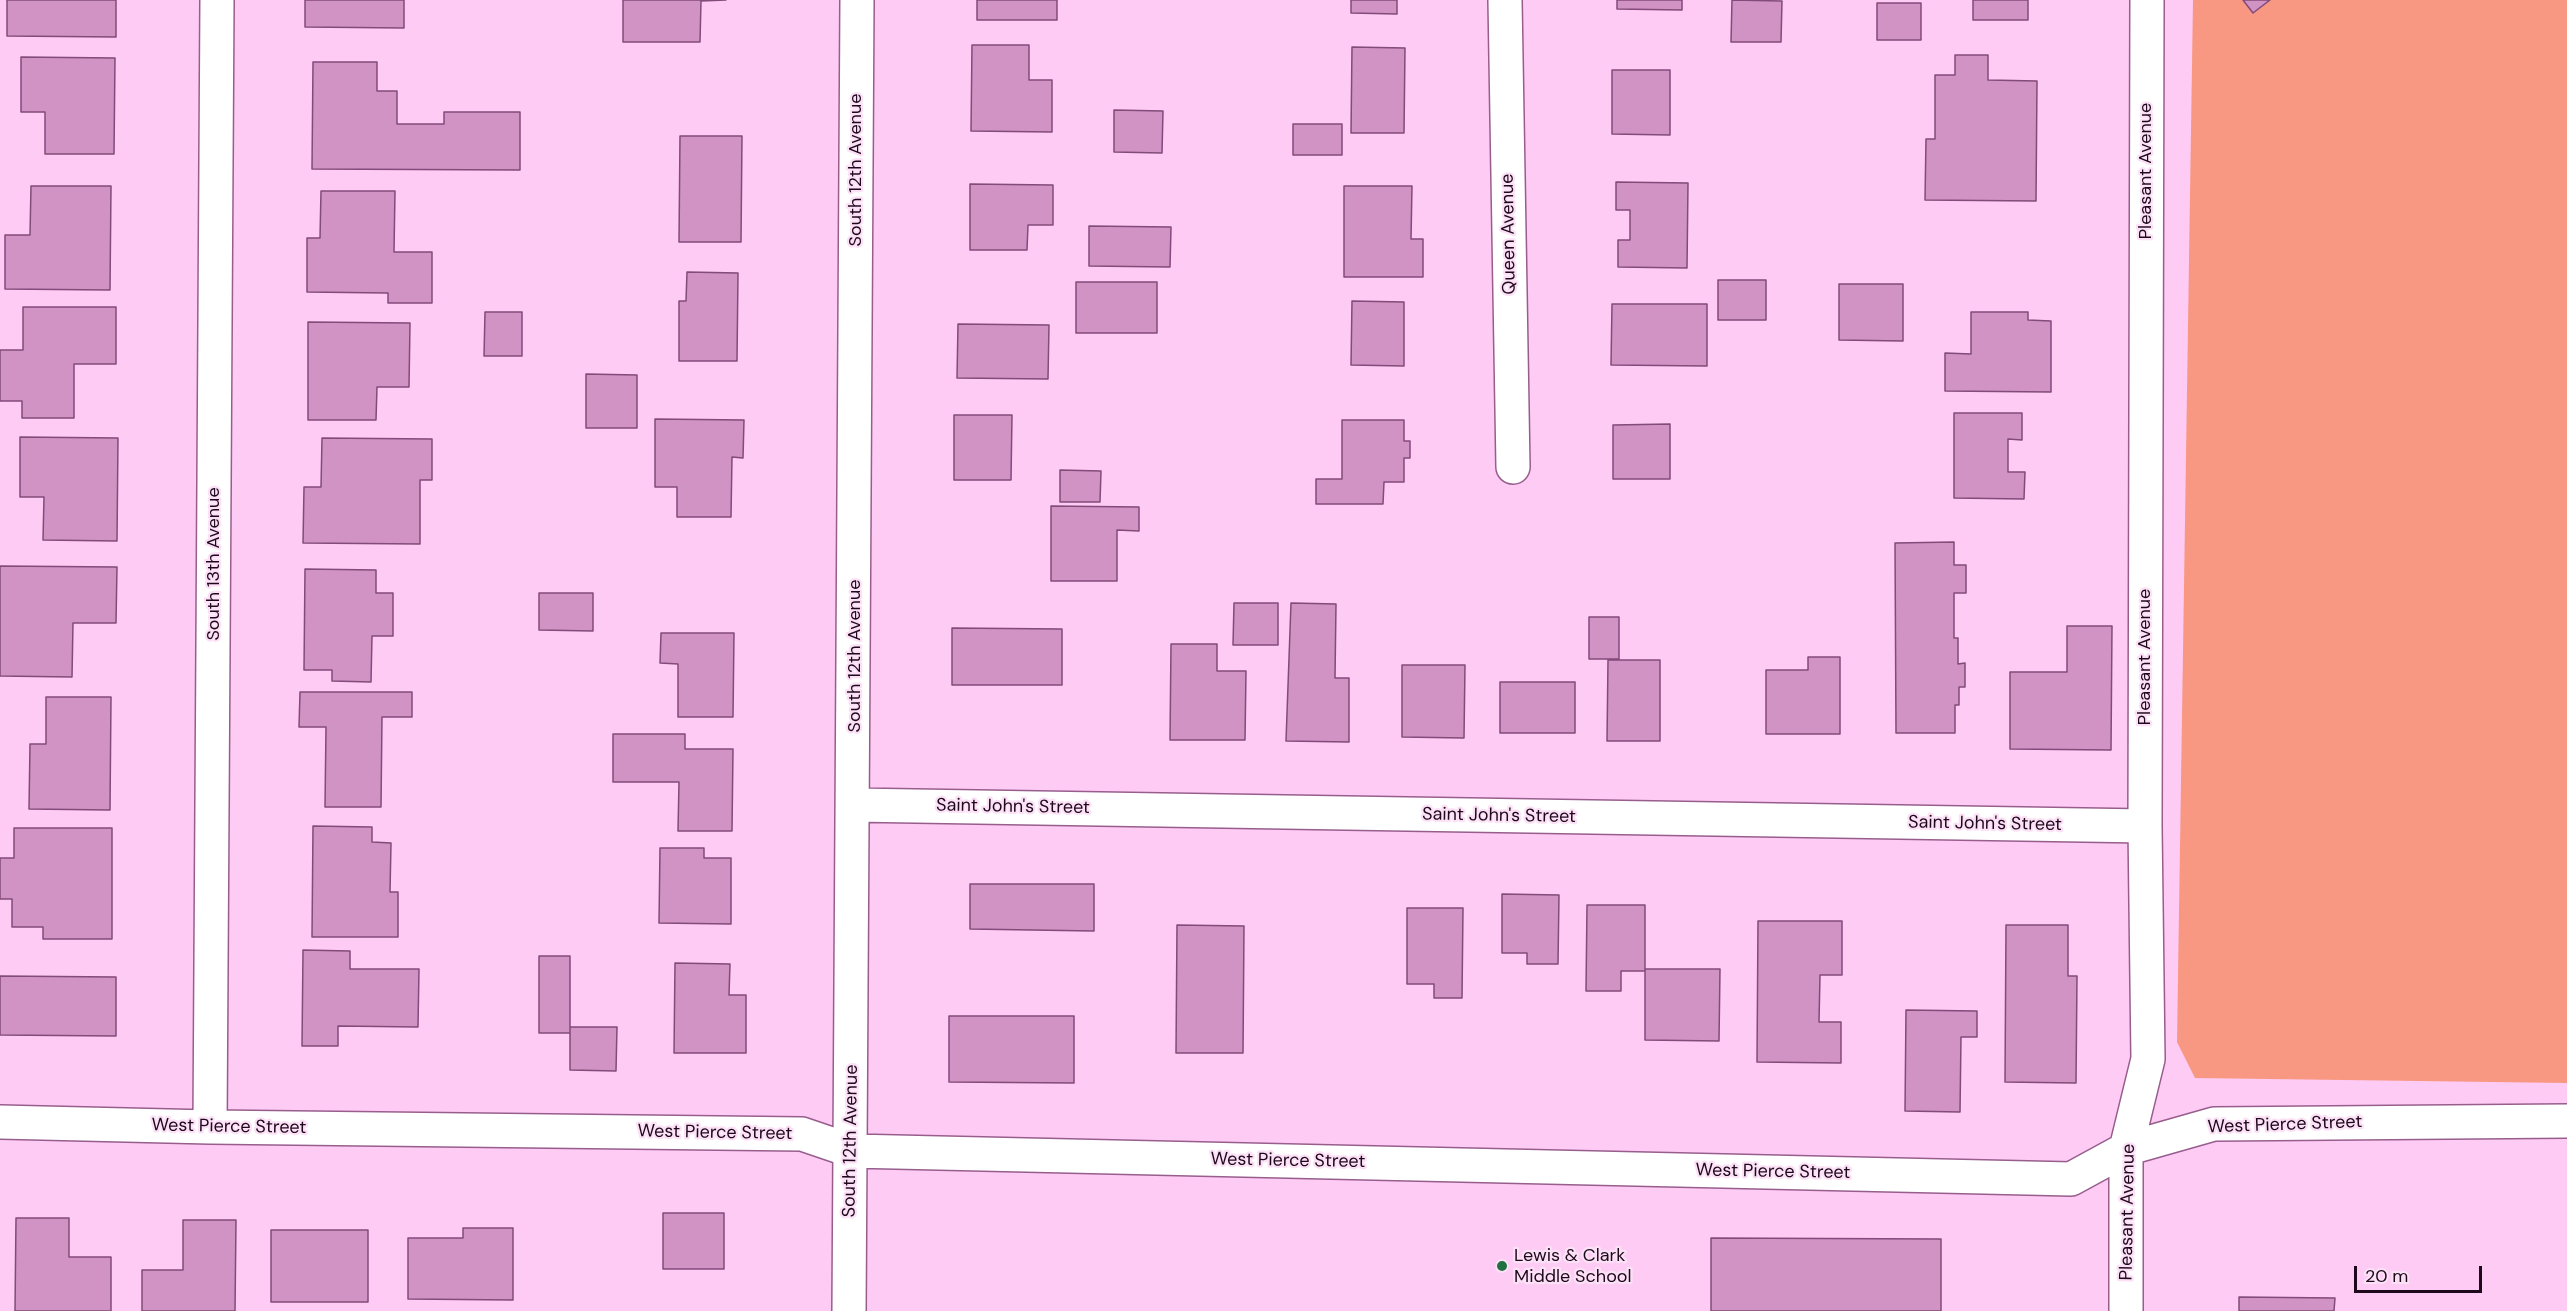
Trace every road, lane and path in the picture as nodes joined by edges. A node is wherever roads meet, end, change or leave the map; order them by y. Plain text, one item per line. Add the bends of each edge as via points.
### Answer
1 (217, 0) edge
2 (857, 0) edge
3 (1505, 0) edge
4 (2147, 0) edge
5 (1513, 467) dead end
6 (854, 805) junction
7 (2145, 826) junction
8 (2567, 1121) edge
9 (0, 1122) edge
10 (210, 1127) junction
11 (2126, 1149) junction
12 (852, 1151) junction
13 (849, 1311) edge
14 (2126, 1311) edge

1 - 10 street, South 13th Avenue
2 - 6 street, South 12th Avenue
3 - 5 street, Queen Avenue
4 - 7 street, Pleasant Avenue
6 - 7 street, Saint John's Street
6 - 12 street, South 12th Avenue
7 - 11 street, Pleasant Avenue via 2148,1059
8 - 11 street, West Pierce Street via 2214,1124
9 - 10 street, West Pierce Street
10 - 12 street, West Pierce Street via 802,1134
11 - 12 street, West Pierce Street via 2071,1179
11 - 14 street, Pleasant Avenue
12 - 13 street, South 12th Avenue

